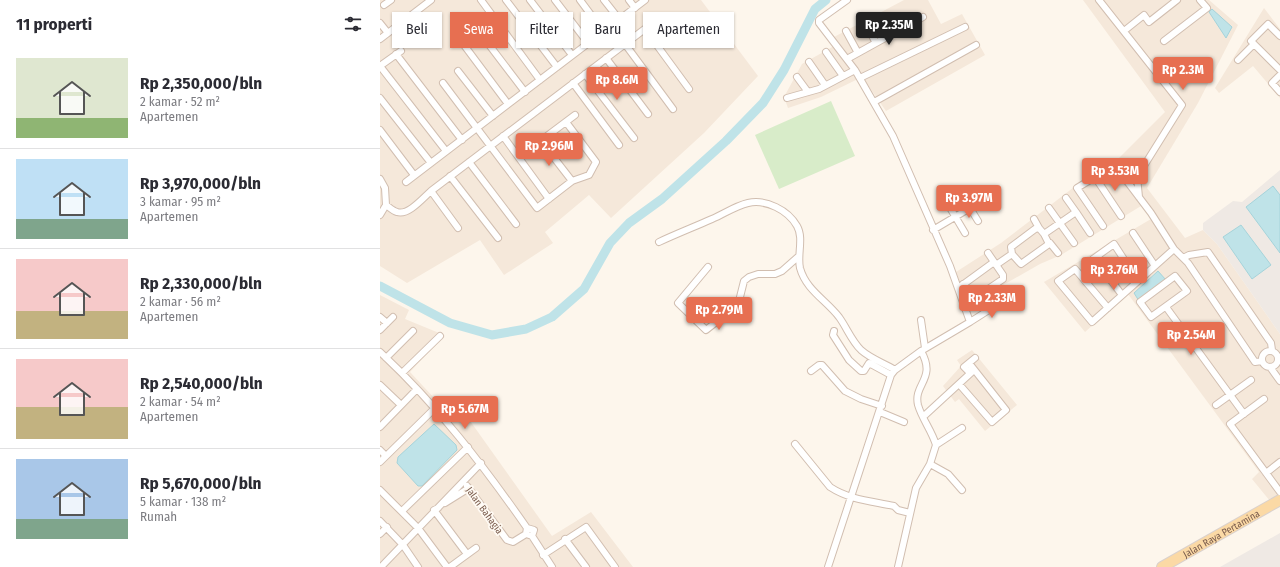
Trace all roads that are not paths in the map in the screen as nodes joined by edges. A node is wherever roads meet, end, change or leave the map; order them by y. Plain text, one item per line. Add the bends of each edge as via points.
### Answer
1 (391, 0) edge
2 (431, 0) edge
3 (481, 0) edge
4 (506, 0) edge
5 (530, 0) edge
6 (555, 0) edge
7 (580, 0) edge
8 (604, 0) edge
9 (629, 0) edge
10 (645, 0) edge
11 (847, 0) edge
12 (1099, 0) edge
13 (1177, 0) edge
14 (1200, 0) edge
15 (384, 6) dead end
16 (635, 8) junction
17 (589, 12) edge
18 (613, 12) edge
19 (629, 12) edge
20 (923, 17) dead end
21 (864, 21) dead end
22 (380, 23) edge
23 (965, 27) dead end
24 (846, 32) dead end
25 (388, 33) junction
26 (1125, 33) junction
27 (581, 34) edge
28 (1280, 36) edge
29 (380, 39) edge
30 (1164, 41) dead end
31 (876, 43) junction
32 (1254, 44) junction
33 (976, 45) dead end
34 (466, 48) edge
35 (492, 48) edge
36 (581, 48) edge
37 (620, 48) edge
38 (628, 48) edge
39 (659, 48) edge
40 (826, 52) dead end
41 (858, 53) junction
42 (572, 55) junction
43 (606, 58) junction
44 (846, 59) junction
45 (1238, 60) dead end
46 (809, 62) dead end
47 (380, 66) edge
48 (557, 67) junction
49 (855, 70) junction
50 (1280, 70) edge
51 (458, 71) dead end
52 (585, 74) junction
53 (1280, 75) edge
54 (843, 76) junction
55 (797, 78) dead end
56 (860, 78) junction
57 (540, 80) junction
58 (443, 83) dead end
59 (573, 83) junction
60 (825, 85) junction
61 (689, 89) dead end
62 (525, 92) junction
63 (808, 92) junction
64 (1280, 92) edge
65 (380, 98) edge
66 (787, 98) dead end
67 (874, 102) junction
68 (508, 104) junction
69 (673, 109) dead end
70 (648, 114) dead end
71 (575, 115) dead end
72 (493, 116) junction
73 (566, 122) junction
74 (477, 128) junction
75 (380, 130) edge
76 (503, 136) junction
77 (634, 138) dead end
78 (462, 140) junction
79 (541, 141) junction
80 (619, 145) dead end
81 (491, 146) junction
82 (531, 148) dead end
83 (446, 151) junction
84 (470, 162) junction
85 (431, 163) junction
86 (1117, 168) junction
87 (414, 176) junction
88 (450, 176) junction
89 (1095, 177) junction
90 (1137, 177) junction
91 (380, 179) edge
92 (572, 181) junction
93 (406, 182) dead end
94 (431, 191) junction
95 (962, 194) dead end
96 (1066, 198) dead end
97 (549, 199) junction
98 (1139, 199) junction
99 (946, 200) dead end
100 (386, 205) junction
101 (970, 208) junction
102 (1049, 208) dead end
103 (1076, 212) junction
104 (380, 215) edge
105 (1121, 216) dead end
106 (955, 217) junction
107 (1034, 219) dead end
108 (978, 221) dead end
109 (1060, 223) junction
110 (516, 224) dead end
111 (1103, 226) dead end
112 (458, 228) dead end
113 (1040, 228) junction
114 (933, 230) junction
115 (965, 233) dead end
116 (1090, 233) dead end
117 (1133, 233) dead end
118 (1044, 234) junction
119 (498, 238) dead end
120 (659, 242) dead end
121 (1050, 243) junction
122 (1074, 243) dead end
123 (1174, 249) junction
124 (988, 253) dead end
125 (1058, 253) dead end
126 (1012, 254) junction
127 (799, 256) junction
128 (1183, 258) junction
129 (995, 264) junction
130 (1155, 266) junction
131 (708, 267) dead end
132 (1138, 281) junction
133 (961, 286) junction
134 (1122, 295) junction
135 (1003, 301) dead end
136 (1166, 307) junction
137 (1108, 308) junction
138 (393, 316) dead end
139 (380, 317) edge
140 (921, 320) dead end
141 (970, 322) junction
142 (387, 323) junction
143 (380, 330) edge
144 (413, 331) dead end
145 (834, 331) dead end
146 (440, 336) dead end
147 (923, 350) junction
148 (1272, 350) junction
149 (380, 352) edge
150 (386, 358) junction
151 (975, 358) dead end
152 (1262, 360) junction
153 (1279, 365) edge
154 (1270, 367) junction
155 (810, 372) dead end
156 (972, 372) junction
157 (402, 373) junction
158 (893, 373) junction
159 (1251, 380) dead end
160 (1280, 381) edge
161 (959, 384) junction
162 (380, 386) edge
163 (417, 389) junction
164 (1231, 395) junction
165 (1264, 399) dead end
166 (401, 405) junction
167 (1216, 405) dead end
168 (435, 408) junction
169 (881, 409) junction
170 (1244, 414) junction
171 (924, 416) junction
172 (904, 422) dead end
173 (382, 423) edge
174 (962, 428) dead end
175 (795, 444) dead end
176 (936, 445) junction
177 (468, 447) junction
178 (380, 450) edge
179 (386, 456) junction
180 (380, 462) edge
181 (1280, 462) edge
182 (481, 463) junction
183 (930, 464) junction
184 (1266, 473) junction
185 (464, 481) junction
186 (469, 488) junction
187 (380, 490) edge
188 (962, 490) dead end
189 (1280, 492) edge
190 (850, 498) junction
191 (1280, 500) edge
192 (434, 510) junction
193 (402, 511) junction
194 (910, 513) junction
195 (380, 521) edge
196 (387, 527) junction
197 (418, 528) junction
198 (528, 533) junction
199 (380, 534) edge
200 (565, 539) junction
201 (403, 545) junction
202 (476, 548) dead end
203 (467, 554) junction
204 (543, 555) junction
205 (388, 564) edge
206 (380, 567) edge
207 (418, 567) edge
208 (448, 567) edge
209 (552, 567) edge
210 (586, 567) edge
211 (615, 567) edge
212 (828, 567) edge
213 (898, 567) edge
214 (1162, 567) edge

1 - 15 street
2 - 25 street
3 - 57 street
4 - 48 street
5 - 42 street
6 - 27 street
7 - 17 street
8 - 18 street
9 - 16 street
10 - 16 street
11 - 44 street via 819,21
12 - 26 street
13 - 26 street via 1149,22 1146,18
14 - 30 street via 1207,8
16 - 19 street
20 - 31 street
21 - 31 street
22 - 25 street
23 - 56 street
24 - 41 street
25 - 29 street
26 - 90 street via 1182,104
28 - 32 street via 1268,24 1251,41
31 - 41 street
32 - 45 street
32 - 50 street
33 - 67 street
34 - 68 street
35 - 62 street
36 - 42 street
37 - 43 street
38 - 69 street
39 - 61 street
40 - 54 street
41 - 44 street
42 - 48 street
43 - 52 street
43 - 70 street
44 - 49 street
46 - 60 street
47 - 78 street via 398,52
47 - 83 street
48 - 57 street
49 - 54 street
49 - 56 street
51 - 72 street
52 - 59 street
52 - 77 street
53 - 64 street via 1272,83
54 - 60 street
55 - 63 street
56 - 67 street
57 - 62 street
58 - 74 street
59 - 76 street
59 - 80 street
60 - 63 street
62 - 68 street
63 - 66 street
65 - 85 street
67 - 114 street via 892,136
68 - 72 street
71 - 73 street
72 - 74 street
73 - 79 street
73 - 92 street via 596,162 589,175
74 - 78 street
74 - 81 street
75 - 87 street
76 - 81 street
76 - 97 street
78 - 83 street
79 - 82 street
79 - 92 street
81 - 84 street
81 - 97 street via 537,208
83 - 85 street
84 - 88 street
84 - 110 street
85 - 87 street
86 - 89 street via 1102,178
86 - 90 street
86 - 98 street
87 - 93 street
88 - 94 street
88 - 119 street
89 - 105 street
89 - 111 street via 1077,188
90 - 98 street
91 - 100 street via 385,188
92 - 97 street
94 - 100 street via 403,213
94 - 112 street
95 - 101 street
96 - 103 street
98 - 123 street
99 - 106 street
100 - 104 street
101 - 106 street
101 - 108 street
102 - 109 street
103 - 109 street
103 - 116 street
106 - 114 street
106 - 115 street
107 - 113 street
109 - 118 street
109 - 122 street
113 - 118 street
113 - 126 street via 1010,247
114 - 133 street
117 - 130 street
118 - 121 street
120 - 127 street via 731,209 748,203 764,203 780,209 797,226 800,232
121 - 125 street
121 - 126 street via 1021,264
123 - 128 street
123 - 130 street
124 - 129 street
126 - 129 street
127 - 131 street via 775,274 749,277 744,281 738,305 706,330 678,303
127 - 158 street via 806,284 836,314 851,340
128 - 148 street via 1189,254 1208,252 1272,343
128 - 152 street via 1254,362
129 - 133 street
129 - 133 street via 1003,279 976,298
130 - 132 street
132 - 134 street
132 - 134 street via 1114,244 1098,256 1104,271
133 - 141 street
134 - 137 street
135 - 141 street
136 - 136 street via 1187,291 1175,276 1140,302 1151,318
136 - 164 street
137 - 137 street via 1075,269 1058,281 1092,322
138 - 142 street
139 - 142 street
140 - 147 street
141 - 147 street
142 - 143 street
144 - 150 street
145 - 158 street via 833,335 849,360 861,372 868,363
146 - 157 street
147 - 158 street
147 - 171 street via 927,373 918,400
148 - 152 street via 1266,351
148 - 153 street via 1277,353
149 - 150 street
150 - 157 street
151 - 156 street via 964,366
152 - 154 street
153 - 154 street
154 - 160 street
155 - 169 street via 819,365 822,366 846,390
156 - 161 street
156 - 161 street via 1006,410 992,422
157 - 163 street
158 - 169 street
159 - 164 street
161 - 171 street
162 - 166 street
163 - 166 street
163 - 168 street
164 - 167 street
164 - 170 street
165 - 170 street
166 - 173 street
168 - 177 street
168 - 179 street
169 - 172 street
169 - 190 street
170 - 184 street via 1230,424
171 - 176 street
174 - 176 street
175 - 190 street via 830,487
176 - 183 street
177 - 182 street
177 - 193 street
178 - 179 street
179 - 180 street
181 - 184 street
182 - 185 street
182 - 198 street
183 - 188 street via 948,474
183 - 194 street via 916,488
184 - 189 street
185 - 186 street, Jalan Bahagia
185 - 192 street
186 - 192 street
186 - 198 street, Jalan Bahagia via 507,540 512,542
187 - 193 street
190 - 194 street via 894,506 898,510
190 - 212 street
191 - 214 main road, Jalan Raya Pertamina
192 - 197 street
192 - 203 street
193 - 197 street
194 - 213 street
195 - 196 street
196 - 199 street
196 - 201 street
197 - 201 street
197 - 208 street
198 - 204 street
200 - 204 street
200 - 210 street
200 - 211 street via 586,527
201 - 205 street
201 - 207 street
202 - 203 street
203 - 208 street
204 - 209 street
205 - 206 street

